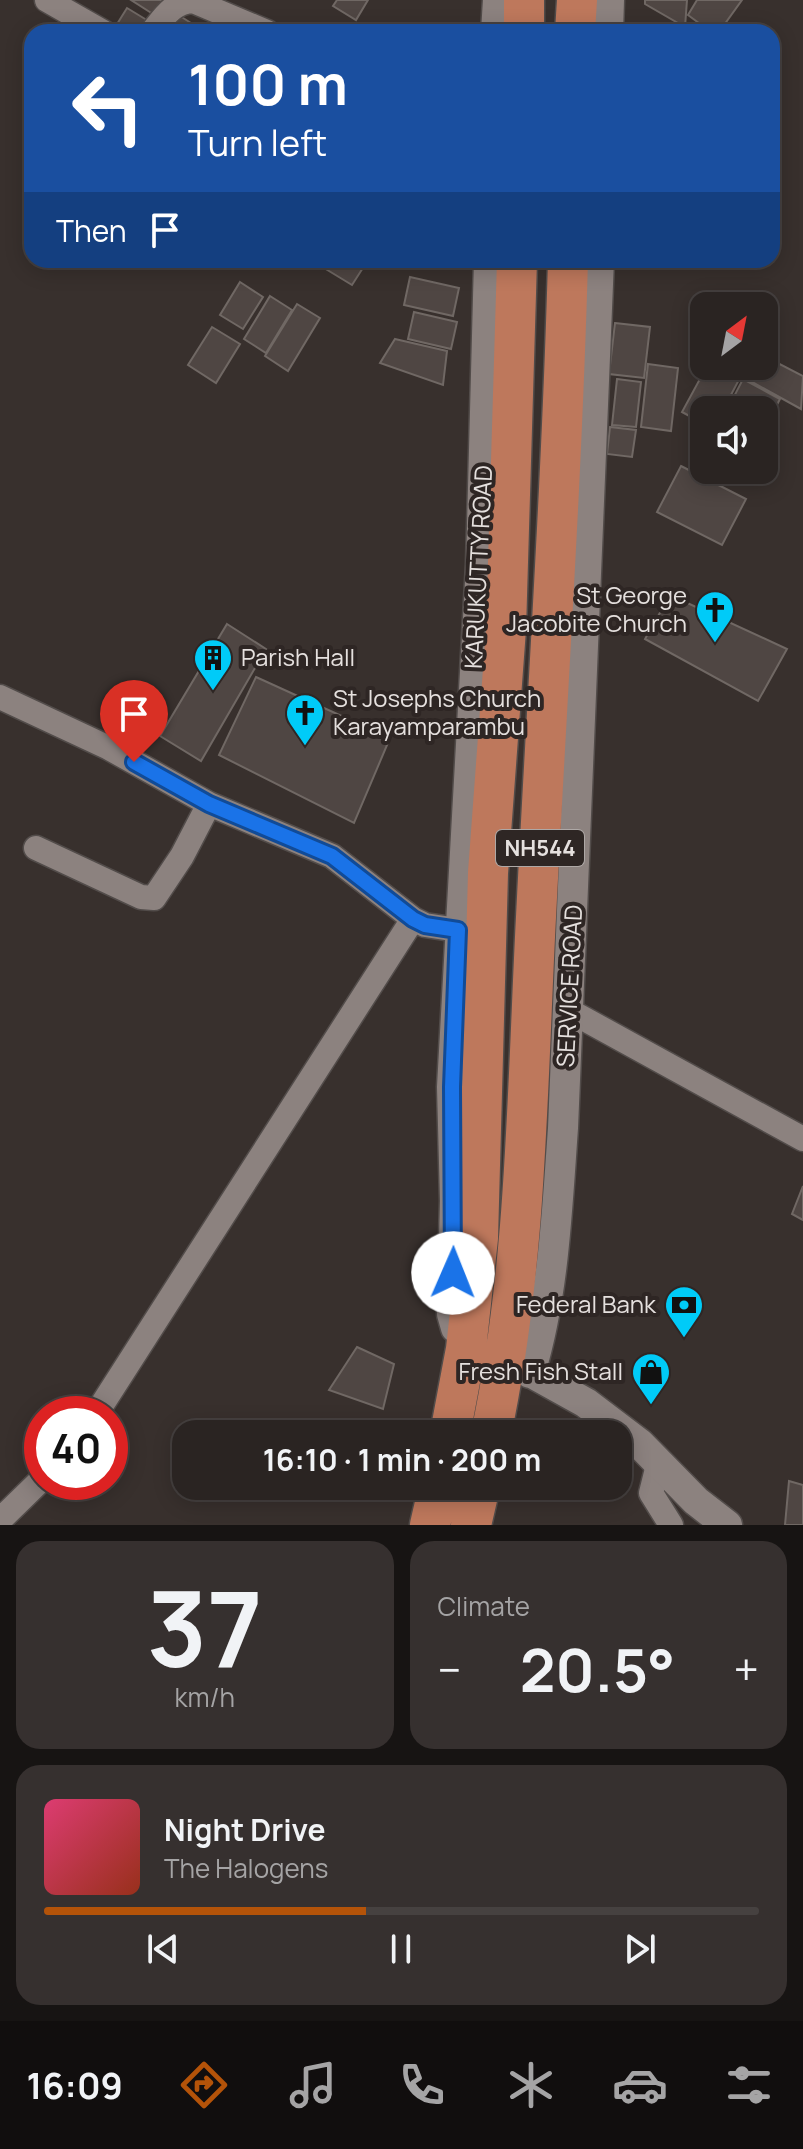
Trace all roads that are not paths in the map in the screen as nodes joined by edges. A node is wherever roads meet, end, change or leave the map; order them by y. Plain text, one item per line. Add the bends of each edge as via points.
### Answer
1 (47, 0) edge
2 (498, 0) edge
3 (524, 0) edge
4 (577, 0) edge
5 (609, 0) edge
6 (89, 24) edge
7 (159, 24) edge
8 (248, 24) edge
9 (496, 24) edge
10 (524, 24) edge
11 (576, 24) edge
12 (608, 24) edge
13 (489, 268) edge
14 (517, 268) edge
15 (568, 268) edge
16 (599, 268) edge
17 (0, 697) edge
18 (209, 804) junction
19 (36, 848) dead end
20 (413, 919) junction
21 (458, 930) junction
22 (568, 1010) junction
23 (803, 1139) edge
24 (466, 1349) junction
25 (518, 1366) junction
26 (108, 1396) edge
27 (453, 1420) edge
28 (497, 1420) edge
29 (659, 1461) junction
30 (24, 1497) edge
31 (436, 1500) edge
32 (477, 1500) edge
33 (0, 1520) edge
34 (430, 1525) edge
35 (471, 1525) edge
36 (671, 1525) edge
37 (727, 1525) edge

1 - 6 street
2 - 9 street
3 - 10 highway
4 - 11 highway
5 - 12 street
7 - 8 street via 182,1
13 - 21 street, KARUKUTTY ROAD via 481,564
14 - 24 highway, NH544 via 506,629 488,873 478,1238
15 - 25 highway, NH544
16 - 22 street, SERVICE ROAD
17 - 18 street via 109,748
18 - 19 street via 160,893 150,899
18 - 20 street via 332,856
20 - 21 street
20 - 26 street
21 - 24 street, KARUKUTTY ROAD via 452,1314
22 - 23 street
22 - 25 street, SERVICE ROAD via 556,1233 542,1333
24 - 25 street
24 - 27 highway, NH544
25 - 28 highway, NH544
25 - 29 street via 586,1403
29 - 36 street via 651,1493
29 - 37 street
30 - 33 street
31 - 34 highway
32 - 35 highway

